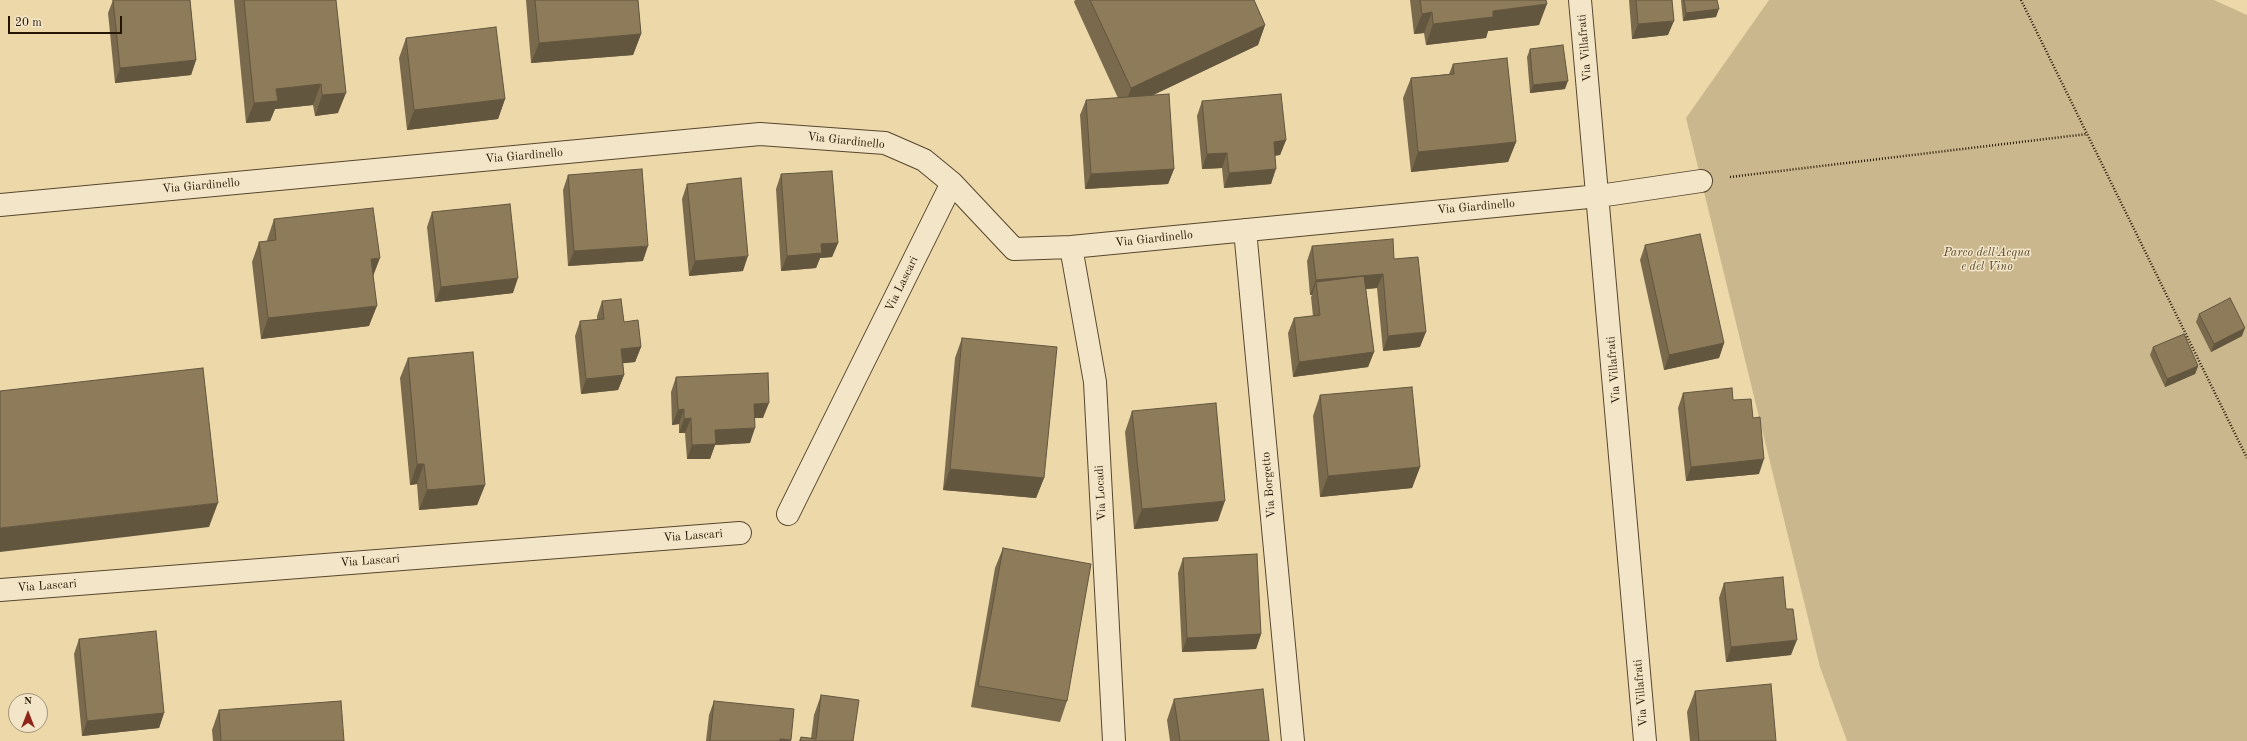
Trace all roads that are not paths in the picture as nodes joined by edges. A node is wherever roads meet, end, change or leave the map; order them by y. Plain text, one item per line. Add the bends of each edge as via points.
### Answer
1 (1580, 0) edge
2 (1701, 181) road end
3 (952, 183) junction
4 (1599, 196) junction
5 (0, 205) edge
6 (1245, 230) junction
7 (1071, 247) junction
8 (788, 514) dead end
9 (740, 532) dead end
10 (0, 590) edge
11 (1114, 741) edge
12 (1293, 741) edge
13 (1645, 741) edge

1 - 4 street, Via Villafrati
2 - 4 street, Via Giardinello
3 - 5 street, Via Giardinello via 924,160 885,143 760,134
3 - 7 street, Via Giardinello via 1014,249
3 - 8 street, Via Lascari
4 - 6 street, Via Giardinello
4 - 13 street, Via Villafrati
6 - 7 street, Via Giardinello
6 - 12 street, Via Borgetto
7 - 11 street, Via Locadi via 1095,382
9 - 10 street, Via Lascari

